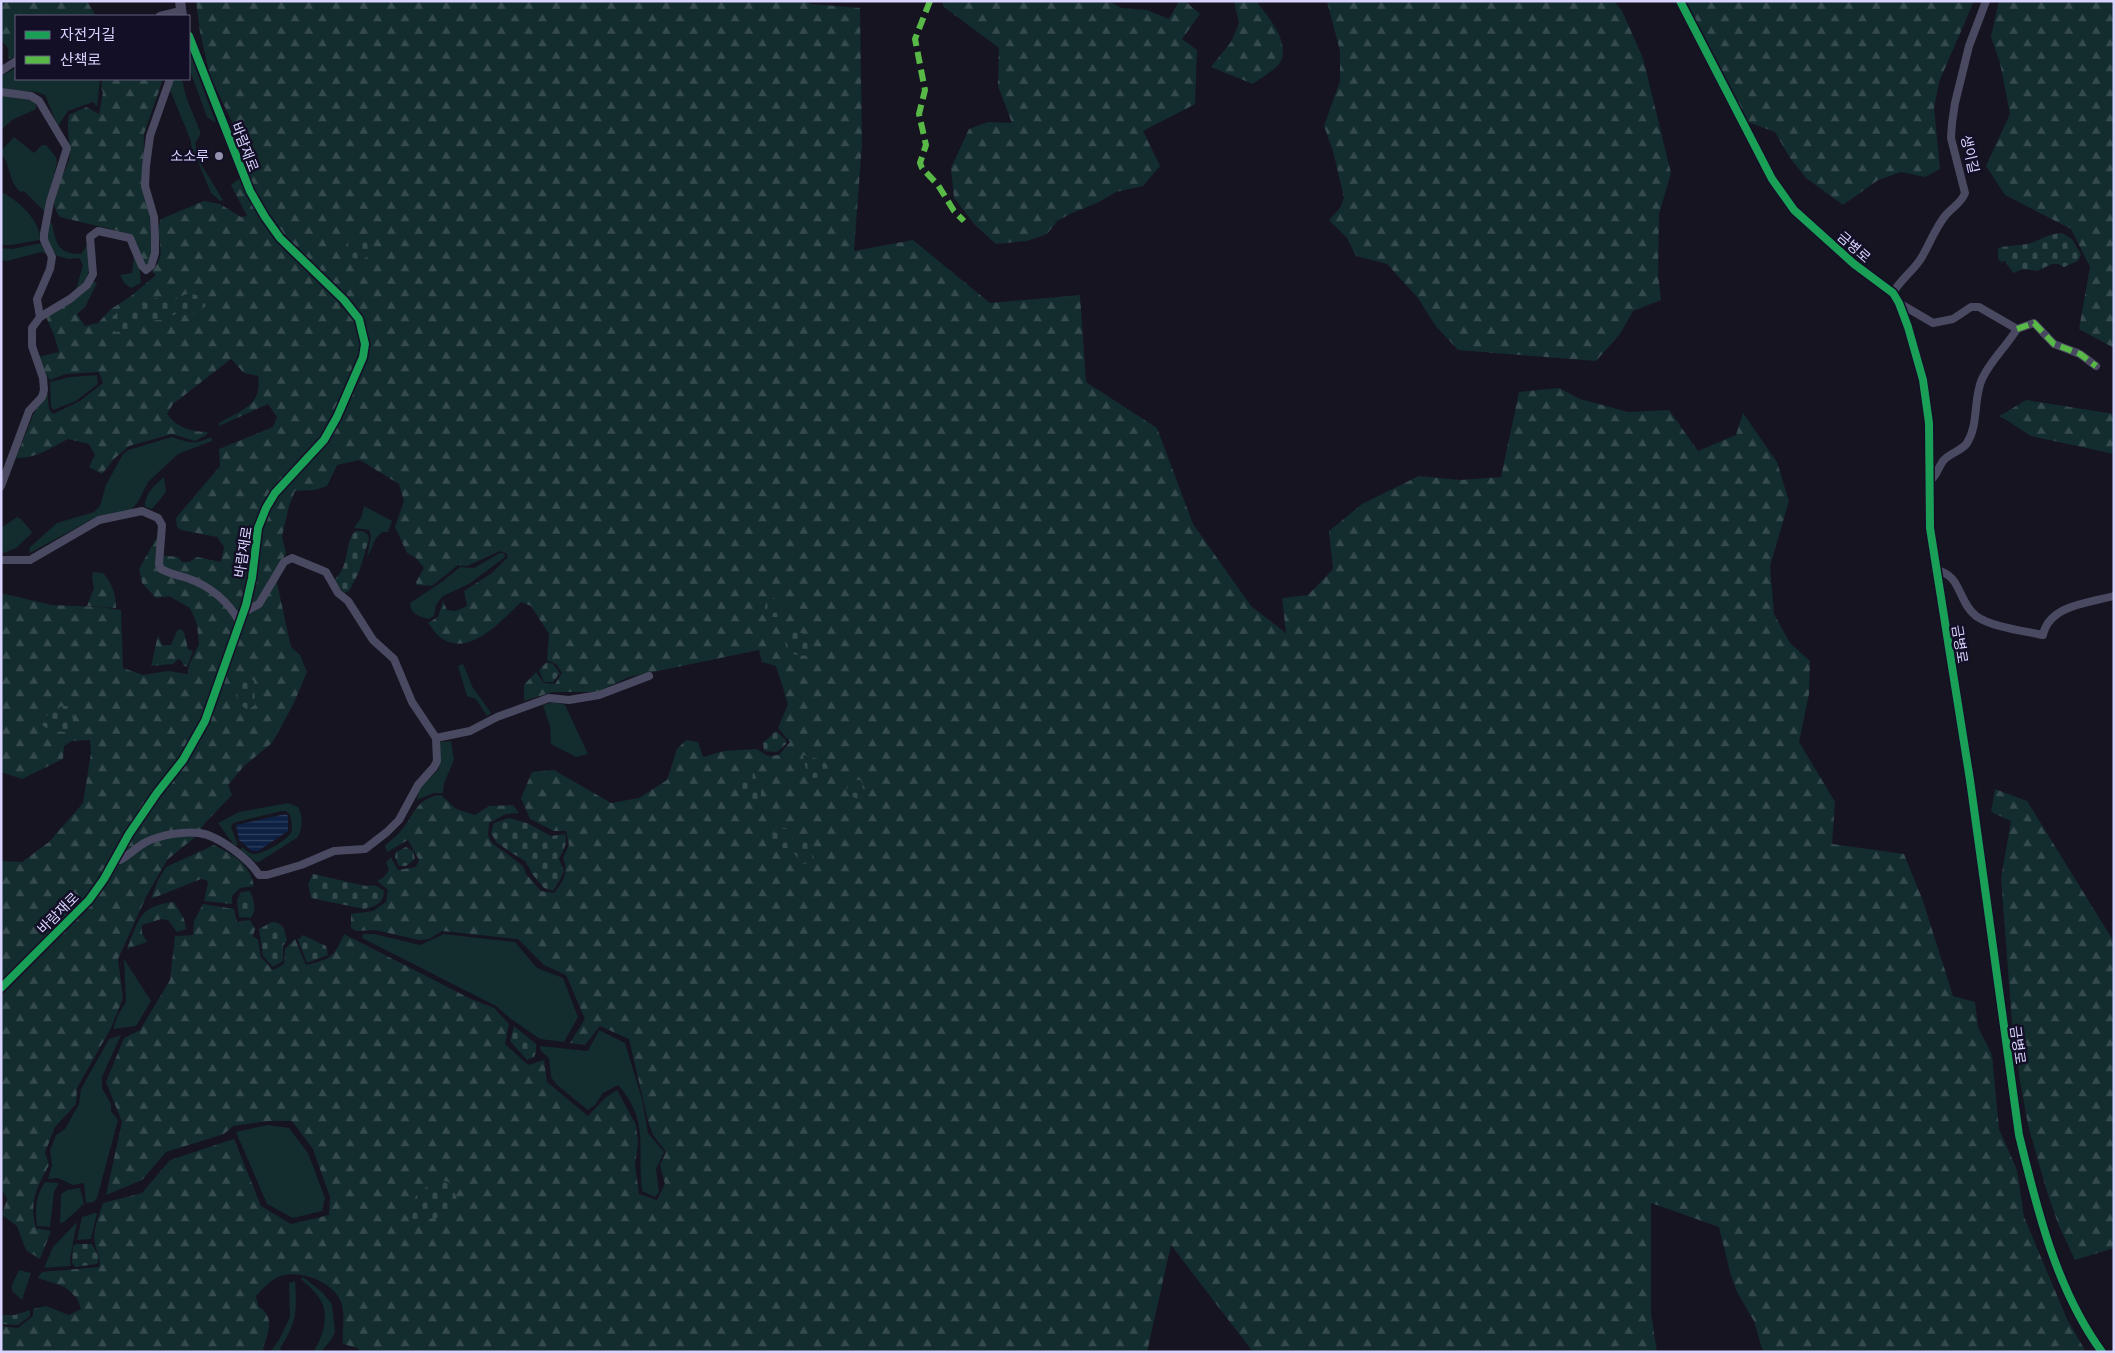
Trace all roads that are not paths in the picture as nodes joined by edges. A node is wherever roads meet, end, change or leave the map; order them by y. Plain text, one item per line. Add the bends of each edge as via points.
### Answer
1 (1680, 1) edge
2 (1986, 1) edge
3 (181, 10) edge
4 (164, 15) edge
5 (190, 39) edge
6 (15, 62) edge
7 (1, 71) edge
8 (170, 80) edge
9 (1, 92) edge
10 (1893, 293) junction
11 (1899, 303) junction
12 (40, 317) junction
13 (2017, 329) junction
14 (2096, 366) dead end
15 (1931, 480) junction
16 (1, 486) edge
17 (1, 560) edge
18 (1935, 570) junction
19 (2114, 596) edge
20 (242, 618) junction
21 (649, 676) dead end
22 (436, 738) junction
23 (116, 858) junction
24 (1, 988) edge
25 (2102, 1352) edge

1 - 10 street, 금병로 via 1772,179 1794,210 1854,264
2 - 10 street, 생이길 via 1969,46 1952,123 1951,138 1965,193 1962,201 1933,233 1920,261 1898,282
3 - 4 street
5 - 20 street, 바람재로 via 250,191 280,238 344,300 359,319 364,344 355,378 324,440 266,508 258,528 252,578
6 - 7 street
8 - 12 street via 150,136 146,166 145,186 154,217 151,266 146,270 142,266 130,238 98,230 90,237 93,274 87,285
9 - 12 street via 31,96 39,101 67,148 44,234 52,257 37,299
10 - 11 street, 금병로
11 - 13 street via 1933,323 1952,319 1971,307 1979,307
11 - 15 street, 금병로 via 1923,380
12 - 16 street via 32,328 32,346 44,390 29,411
13 - 14 street via 2034,323 2054,344 2080,354
13 - 15 street via 1990,363 1977,391 1968,442 1943,461
15 - 18 street, 금병로 via 1930,528
17 - 20 street via 30,560 99,520 142,511 158,518 162,525 161,569 188,578 225,600
18 - 19 street via 1944,571 1953,578 1966,607 1977,616 1992,623 2043,635 2045,626 2063,609
18 - 25 street, 금병로 via 1970,780 2019,1135 2031,1184 2069,1294 2090,1336
20 - 22 street via 259,604 284,562 292,558 326,572 373,640 394,659 412,702
20 - 23 street, 바람재로 via 205,721 183,760 157,793
21 - 22 street via 599,695 569,700 549,698 498,716 470,731
22 - 23 street via 437,761 434,768 418,785 399,820 365,849 334,851 267,876 259,875 239,854 200,833 158,838 144,843 120,860
23 - 24 street, 바람재로 via 89,900

